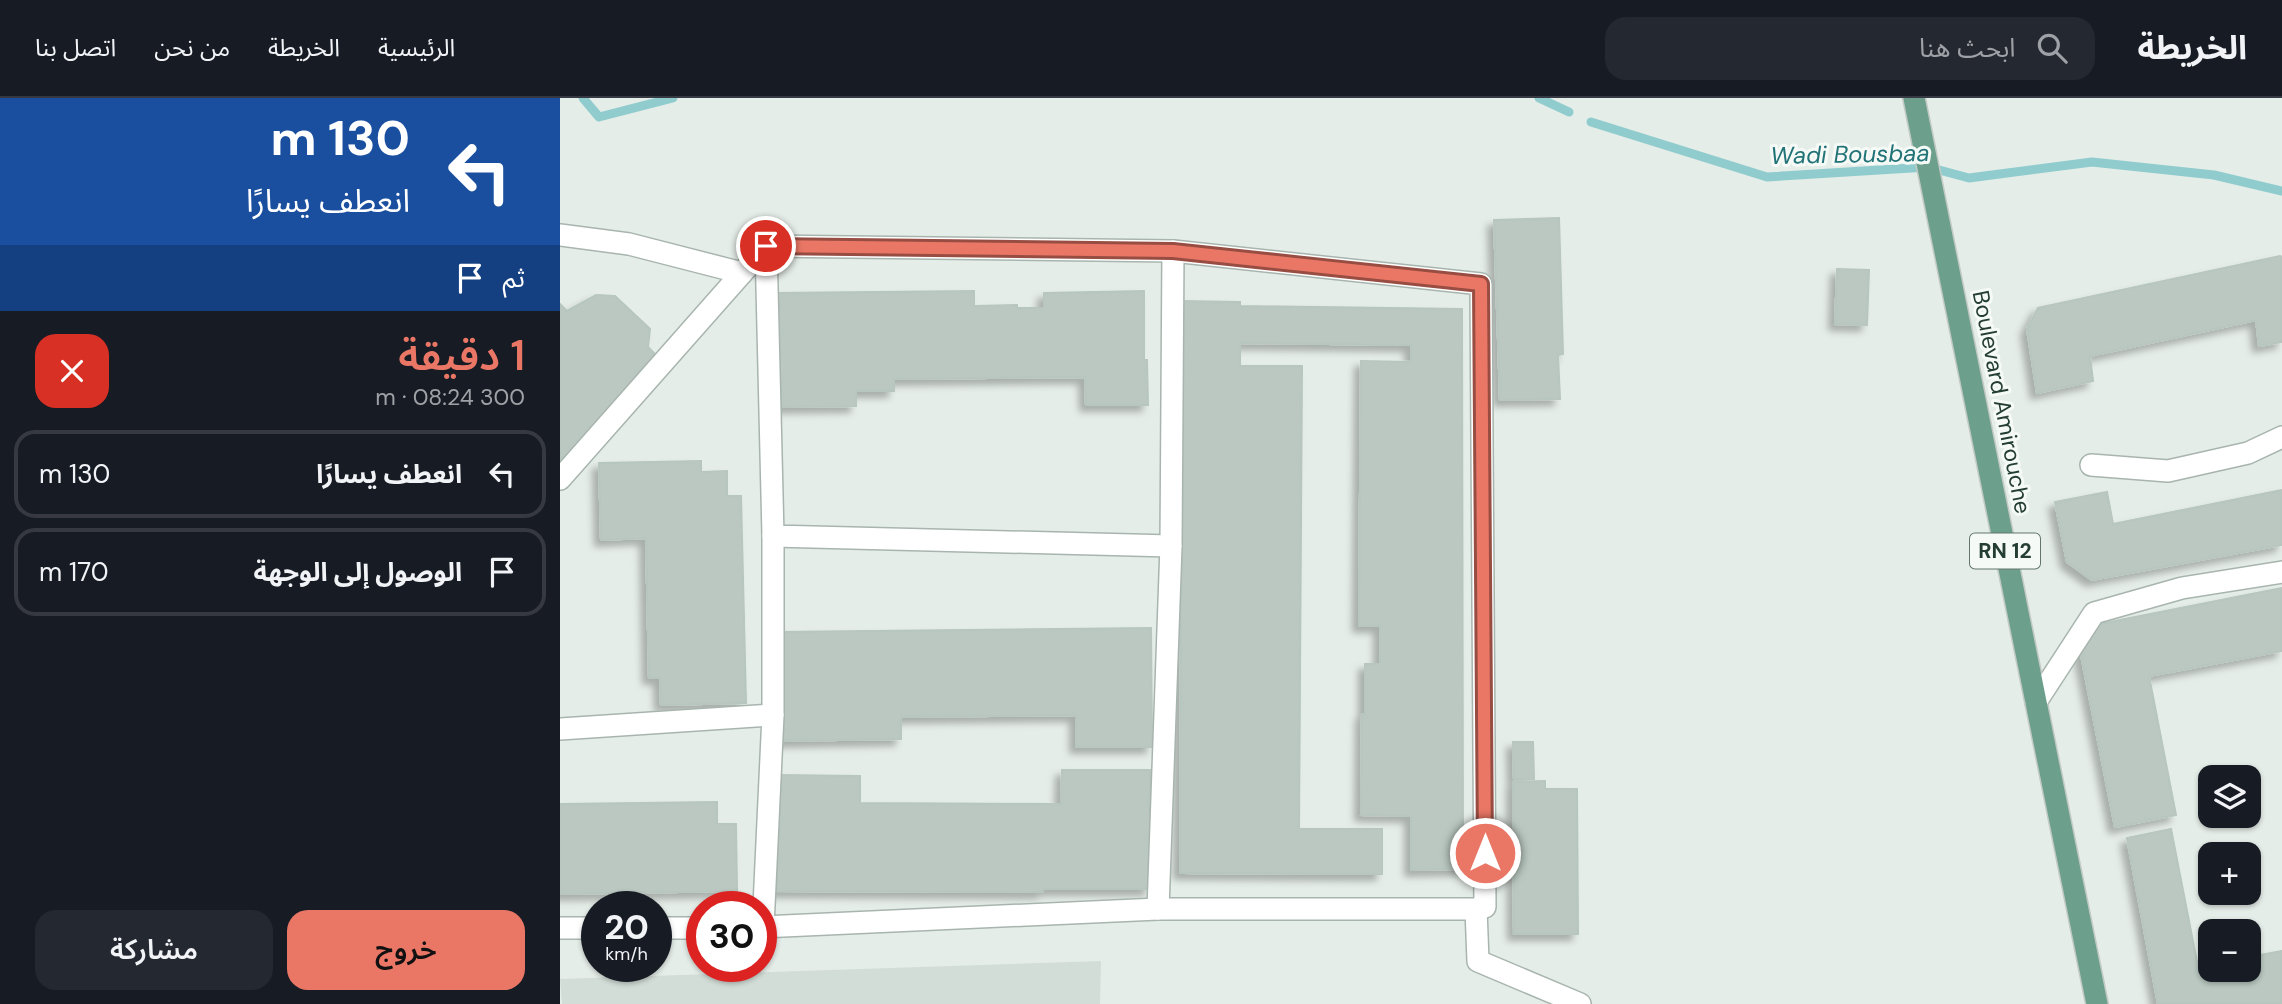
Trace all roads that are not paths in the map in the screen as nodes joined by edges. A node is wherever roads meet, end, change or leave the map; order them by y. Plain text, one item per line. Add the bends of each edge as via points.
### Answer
1 (1914, 98) edge
2 (560, 235) edge
3 (766, 246) junction
4 (1173, 251) junction
5 (742, 272) junction
6 (2282, 437) edge
7 (2091, 465) dead end
8 (560, 479) edge
9 (773, 536) junction
10 (1171, 546) junction
11 (2282, 572) edge
12 (2036, 702) junction
13 (772, 715) junction
14 (560, 729) edge
15 (764, 891) edge
16 (1158, 909) junction
17 (1476, 909) junction
18 (777, 926) edge
19 (560, 928) edge
20 (581, 928) edge
21 (1580, 1004) edge
22 (2097, 1004) edge

1 - 12 main road, Boulevard Amirouche / RN 12
2 - 5 street via 629,244
3 - 4 street
3 - 5 street
3 - 9 street
4 - 10 street
4 - 17 street via 1481,284 1485,907
5 - 8 street
6 - 7 street via 2248,453 2168,471
9 - 10 street
9 - 13 street
10 - 16 street
11 - 12 street via 2182,588 2094,613
12 - 22 main road, Boulevard Amirouche / RN 12
13 - 14 street
13 - 15 street
16 - 17 street
16 - 18 street
17 - 21 street via 1478,961
19 - 20 street

